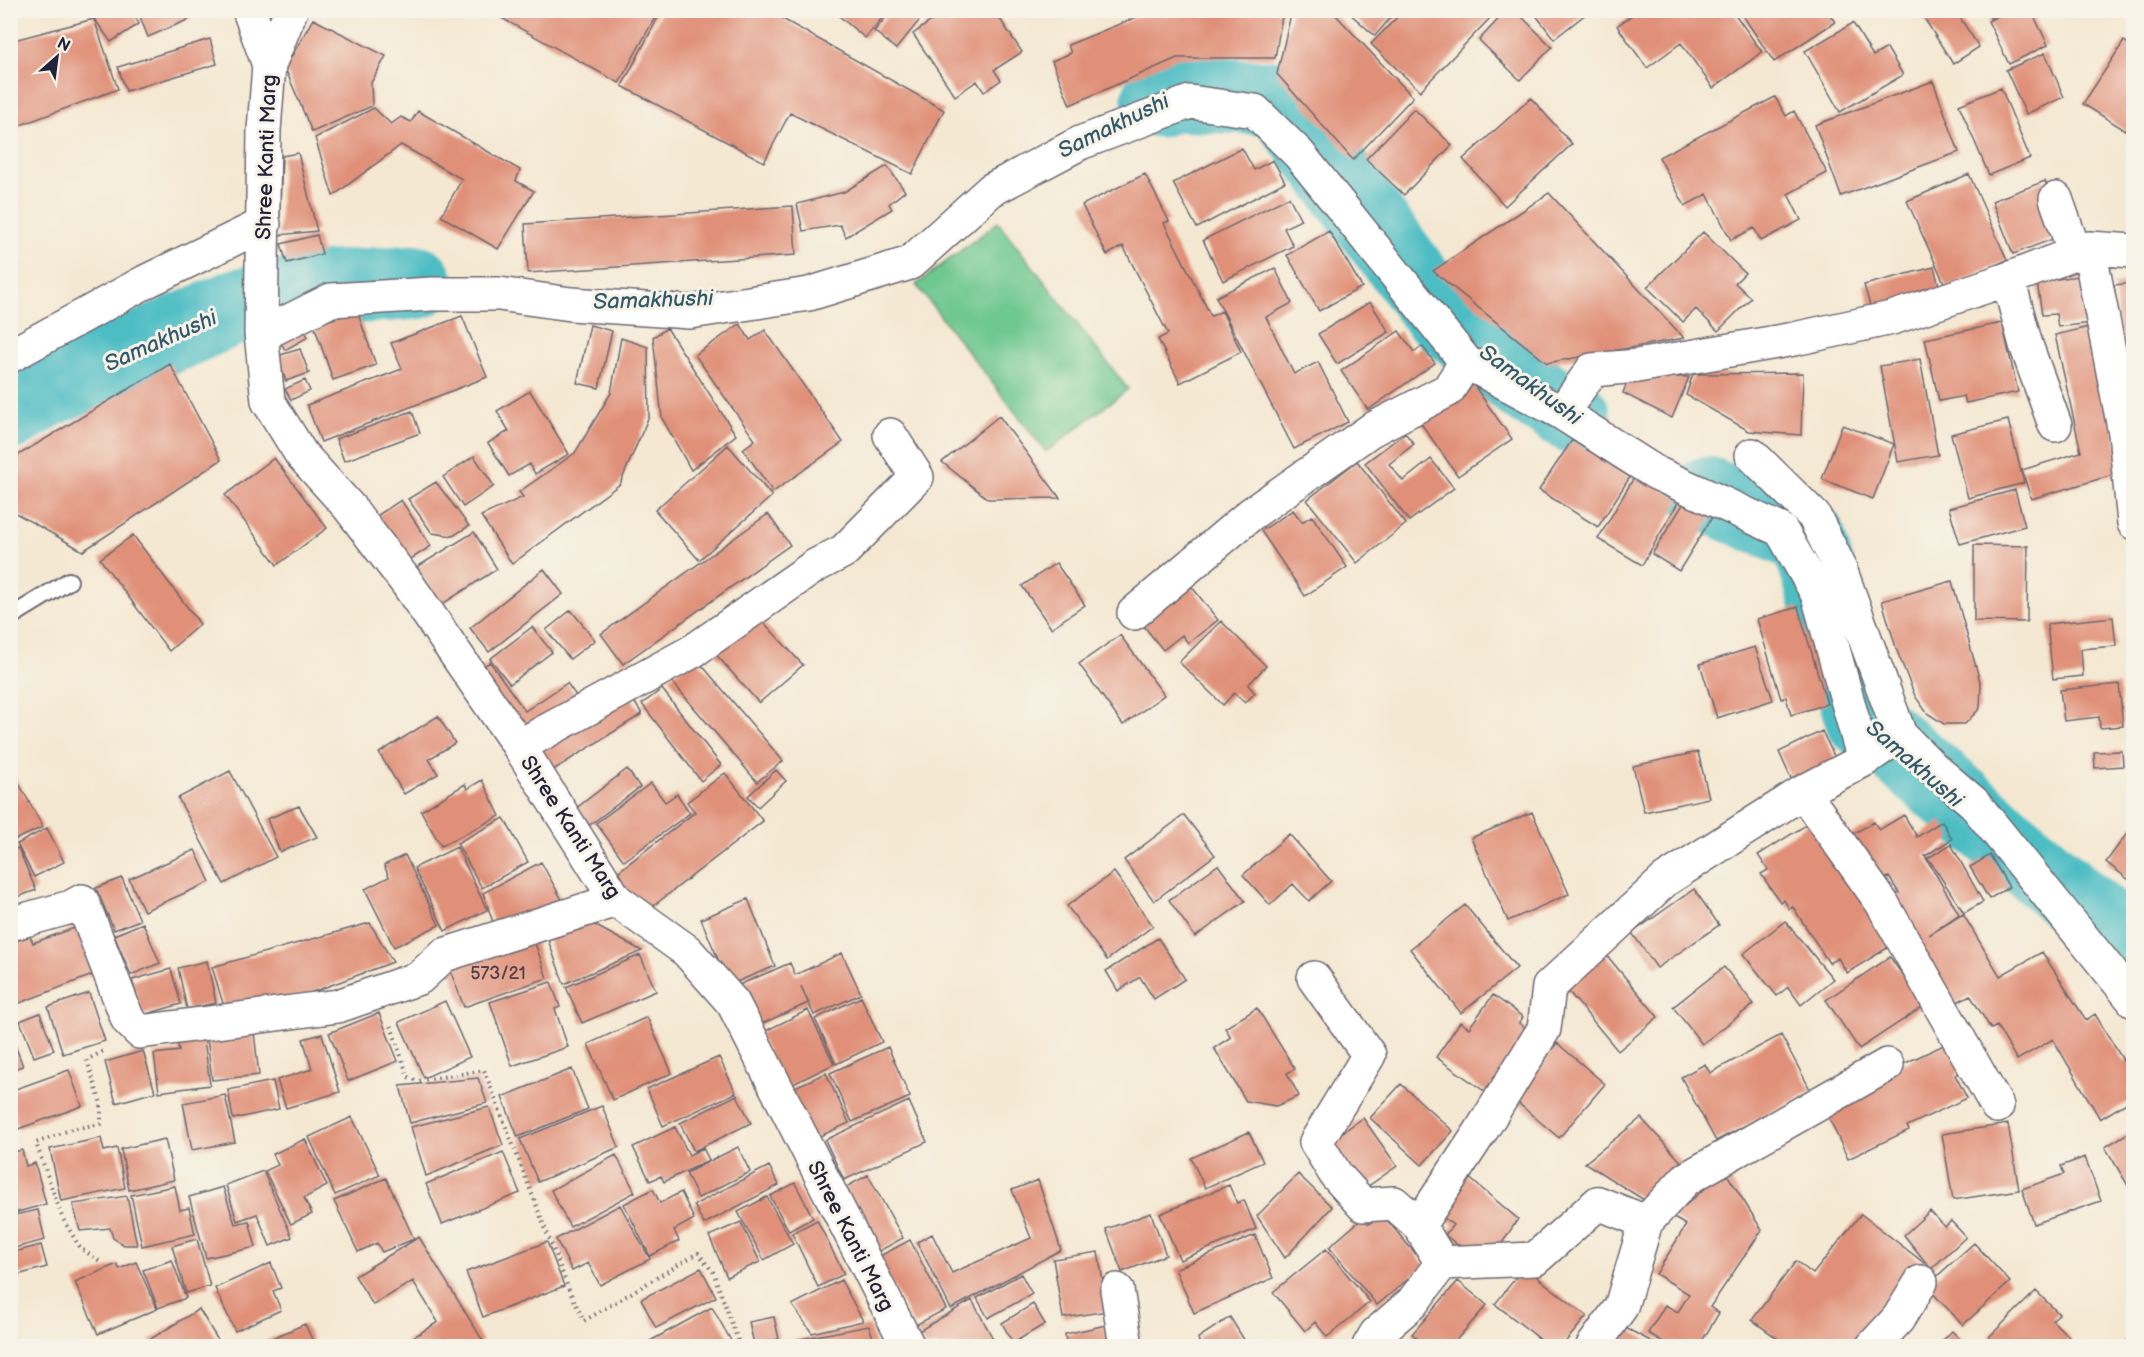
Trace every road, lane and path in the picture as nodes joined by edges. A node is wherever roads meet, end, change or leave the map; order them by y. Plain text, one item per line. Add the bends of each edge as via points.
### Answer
1 (249, 10) edge
2 (291, 10) edge
3 (269, 65) junction
4 (2056, 199) dead end
5 (264, 224) junction
6 (2082, 251) junction
7 (2133, 251) edge
8 (2008, 279) junction
9 (261, 337) junction
10 (10, 356) edge
11 (1466, 362) junction
12 (1562, 412) junction
13 (2055, 425) dead end
14 (890, 435) dead end
15 (1752, 455) dead end
16 (2133, 523) edge
17 (69, 581) dead end
18 (1134, 613) dead end
19 (10, 616) edge
20 (1900, 735) junction
21 (519, 746) junction
22 (1864, 760) junction
23 (1803, 792) junction
24 (615, 900) junction
25 (10, 924) edge
26 (1314, 978) dead end
27 (380, 994) junction
28 (2133, 1001) edge
29 (140, 1032) junction
30 (1887, 1065) dead end
31 (1997, 1106) dead end
32 (1646, 1222) junction
33 (1419, 1225) junction
34 (99, 1261) dead end
35 (1442, 1263) junction
36 (1921, 1282) dead end
37 (1117, 1290) dead end
38 (740, 1347) edge
39 (908, 1347) edge
40 (1126, 1347) edge
41 (1369, 1347) edge
42 (1593, 1347) edge
43 (1873, 1347) edge

1 - 3 street, Shree Kanti Marg
2 - 3 street
3 - 5 street, Shree Kanti Marg
4 - 6 street
5 - 9 street, Shree Kanti Marg
5 - 10 street via 145,282
6 - 7 street
6 - 8 street
6 - 16 street via 2125,433
8 - 12 street via 1881,321 1637,366 1592,370
8 - 13 street via 2026,345
9 - 11 street via 331,300 499,294 571,304 690,312 809,294 910,262 991,190 1080,143 1190,102 1254,111 1262,118 1299,154
9 - 21 street, Shree Kanti Marg via 268,401 301,454 349,507 407,583
11 - 12 street
11 - 18 street via 1448,390 1371,430 1251,514
12 - 22 street via 1656,474 1781,530 1818,595
14 - 21 street via 917,477 844,551 815,566 693,651
15 - 20 street via 1815,516 1839,566
17 - 19 lane
20 - 22 street
20 - 28 street via 1973,802
21 - 24 street, Shree Kanti Marg
22 - 23 street
23 - 31 street via 1882,903
23 - 33 street via 1665,880 1548,987 1544,1029
24 - 27 street via 444,955 419,978
24 - 39 street, Shree Kanti Marg via 687,951 733,1002
25 - 29 street via 82,901 128,1020
26 - 33 street via 1369,1055 1316,1142 1336,1175 1364,1205 1394,1203
27 - 29 street via 338,1006
27 - 38 path via 408,1077 418,1081 484,1070 584,1321 698,1253 713,1272
29 - 34 path via 87,1060 101,1104 100,1124 72,1129 36,1143 62,1217 80,1248
30 - 32 street via 1686,1179
32 - 35 street via 1598,1203 1535,1258
32 - 42 street via 1621,1306
33 - 35 street
35 - 41 street via 1412,1303 1376,1334
36 - 43 street via 1898,1319
37 - 40 street

